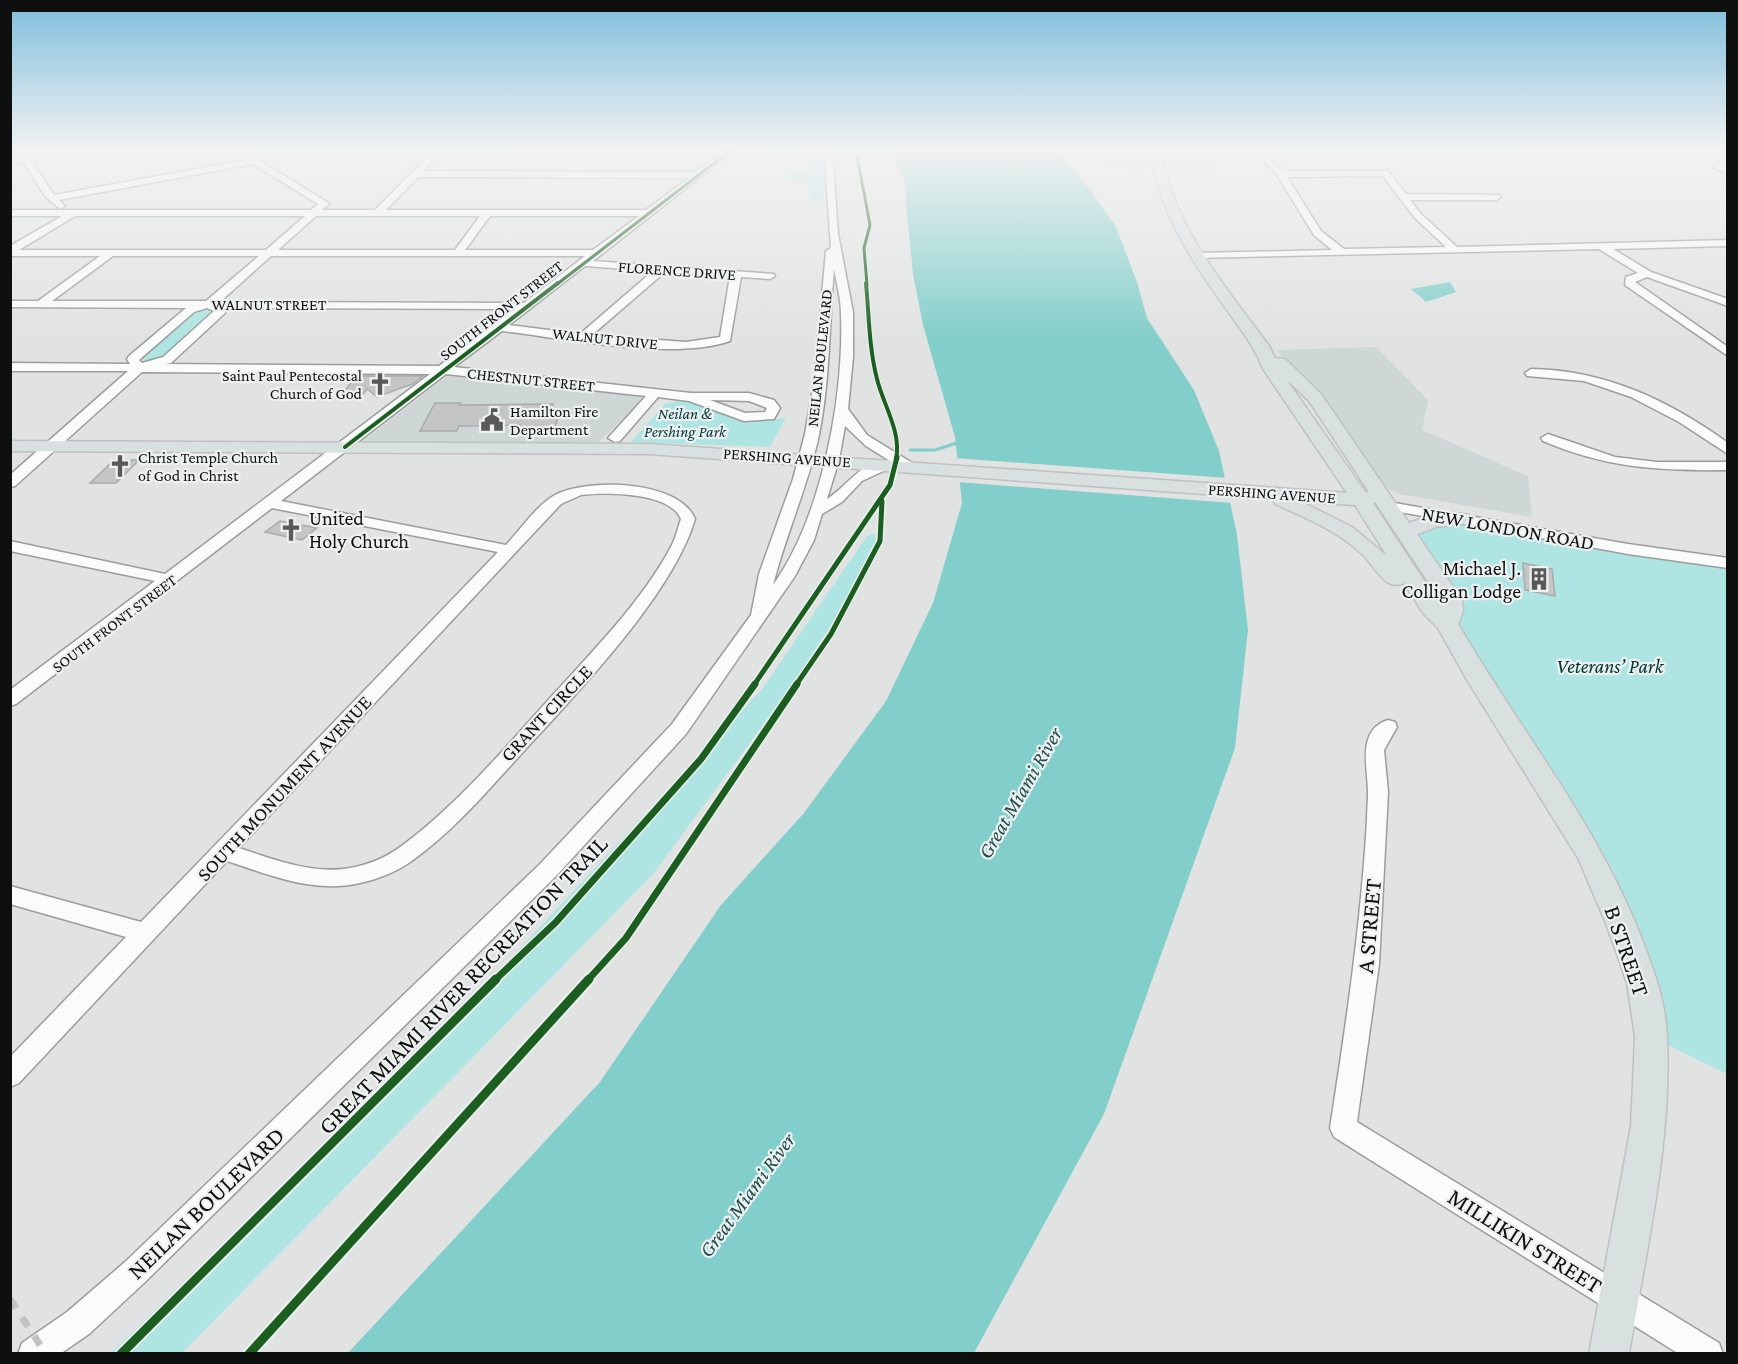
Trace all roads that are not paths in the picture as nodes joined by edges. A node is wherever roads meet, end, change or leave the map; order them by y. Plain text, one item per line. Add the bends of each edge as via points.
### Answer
1 (315, 213) edge
2 (488, 213) edge
3 (66, 214) edge
4 (647, 214) edge
5 (832, 214) edge
6 (1173, 214) edge
7 (1305, 214) edge
8 (1417, 214) edge
9 (833, 234) junction
10 (1728, 243) edge
11 (1600, 246) junction
12 (1453, 248) junction
13 (1340, 251) junction
14 (10, 252) edge
15 (111, 253) junction
16 (269, 253) junction
17 (458, 253) junction
18 (595, 254) junction
19 (1199, 256) junction
20 (584, 263) junction
21 (663, 268) junction
22 (736, 274) junction
23 (1647, 274) junction
24 (770, 276) dead end
25 (42, 303) junction
26 (212, 303) junction
27 (1728, 303) edge
28 (10, 304) edge
29 (528, 306) junction
30 (500, 327) junction
31 (584, 336) junction
32 (1263, 349) junction
33 (1728, 353) edge
34 (10, 367) edge
35 (139, 368) junction
36 (445, 370) junction
37 (1531, 373) dead end
38 (655, 393) junction
39 (691, 397) junction
40 (842, 409) junction
41 (615, 438) dead end
42 (1548, 438) dead end
43 (10, 446) edge
44 (52, 447) junction
45 (345, 447) junction
46 (1327, 447) junction
47 (1728, 450) edge
48 (807, 458) junction
49 (889, 459) junction
50 (832, 460) junction
51 (1728, 466) edge
52 (10, 483) edge
53 (1361, 500) junction
54 (556, 501) joint
55 (1385, 501) junction
56 (270, 503) junction
57 (1315, 505) junction
58 (817, 511) junction
59 (1462, 519) junction
60 (1406, 531) junction
61 (10, 546) edge
62 (509, 550) junction
63 (1657, 551) junction
64 (1728, 563) edge
65 (171, 580) junction
66 (758, 618) junction
67 (1447, 624) junction
68 (1479, 680) junction
69 (10, 700) edge
70 (1388, 727) dead end
71 (225, 852) junction
72 (10, 895) edge
73 (145, 933) junction
74 (10, 1075) edge
75 (1343, 1128) joint
76 (1620, 1300) junction
77 (33, 1353) edge
78 (1609, 1353) edge
79 (1708, 1353) edge

1 - 16 street
2 - 17 street
3 - 14 street
4 - 18 street, SOUTH FRONT STREET
5 - 9 street, NEILAN BOULEVARD
6 - 19 main road
7 - 13 street via 1317,233
8 - 12 street
9 - 40 street, NEILAN BOULEVARD via 847,312
9 - 48 street, NEILAN BOULEVARD via 817,404
10 - 11 street
11 - 12 street
11 - 23 street
12 - 13 street
13 - 19 street
14 - 15 street
15 - 16 street
15 - 25 street
16 - 17 street
16 - 26 street
17 - 18 street
18 - 20 street, SOUTH FRONT STREET
19 - 32 main road
20 - 21 street, FLORENCE DRIVE
20 - 29 street, SOUTH FRONT STREET
21 - 22 street, FLORENCE DRIVE
21 - 31 street
22 - 24 street, FLORENCE DRIVE
22 - 31 street, WALNUT DRIVE via 726,339 712,346
23 - 27 street
23 - 33 street via 1630,279 1629,283
25 - 26 street, WALNUT STREET
25 - 28 street, WALNUT STREET
26 - 29 street, WALNUT STREET
26 - 35 street via 190,310 133,359
26 - 35 street via 221,311 167,360
29 - 30 street, SOUTH FRONT STREET
30 - 31 street, WALNUT DRIVE
30 - 36 street, SOUTH FRONT STREET
32 - 46 main road, B STREET via 1271,369
32 - 55 main road via 1315,398
34 - 35 street, CHESTNUT STREET
35 - 36 street, CHESTNUT STREET
35 - 44 street
36 - 38 street, CHESTNUT STREET
36 - 45 street, SOUTH FRONT STREET
37 - 47 street via 1575,376 1632,392 1700,428
38 - 39 street, CHESTNUT STREET
38 - 41 street
39 - 39 street, CHESTNUT STREET via 752,398 765,400 774,408 769,416 744,417
40 - 49 street via 859,437
40 - 50 street, NEILAN BOULEVARD
42 - 51 street via 1611,462 1639,466
43 - 44 main road, PERSHING AVENUE
44 - 45 main road, PERSHING AVENUE
44 - 52 street
45 - 48 main road, PERSHING AVENUE via 649,449
45 - 56 street, SOUTH FRONT STREET
46 - 53 main road, B STREET
46 - 57 main road via 1327,476
48 - 50 main road, PERSHING AVENUE
48 - 66 street, NEILAN BOULEVARD via 762,587
49 - 50 main road, PERSHING AVENUE
49 - 57 main road, PERSHING AVENUE via 910,466 1264,492
49 - 58 street via 857,478 837,499
50 - 58 street, NEILAN BOULEVARD
53 - 55 main road, NEW LONDON ROAD
53 - 57 main road, PERSHING AVENUE
53 - 67 main road, B STREET via 1431,608
54 - 62 street, SOUTH MONUMENT AVENUE
54 - 71 street, GRANT CIRCLE via 590,490 665,497 685,510 687,532 615,638 456,810 384,867 336,879 316,880
55 - 59 street, NEW LONDON ROAD
55 - 60 main road
55 - 63 street, NEW LONDON ROAD via 1506,517
56 - 62 street
56 - 65 street, SOUTH FRONT STREET
57 - 68 main road via 1378,557 1456,659
58 - 66 street, NEILAN BOULEVARD via 788,576
59 - 60 main road via 1433,521
59 - 63 street, NEW LONDON ROAD
60 - 67 main road via 1451,600
61 - 65 street
62 - 71 street, SOUTH MONUMENT AVENUE
63 - 64 street, NEW LONDON ROAD
65 - 69 street, SOUTH FRONT STREET
66 - 77 street, NEILAN BOULEVARD via 679,729 548,870 135,1272 78,1323
67 - 68 main road, B STREET
68 - 76 main road, B STREET via 1590,854 1643,983 1651,1037 1648,1126
70 - 75 street, A STREET via 1374,750 1378,792 1367,964
71 - 73 street, SOUTH MONUMENT AVENUE
72 - 73 street
73 - 74 street, SOUTH MONUMENT AVENUE
75 - 76 street, MILLIKIN STREET
76 - 78 main road, B STREET
76 - 79 street, MILLIKIN STREET

